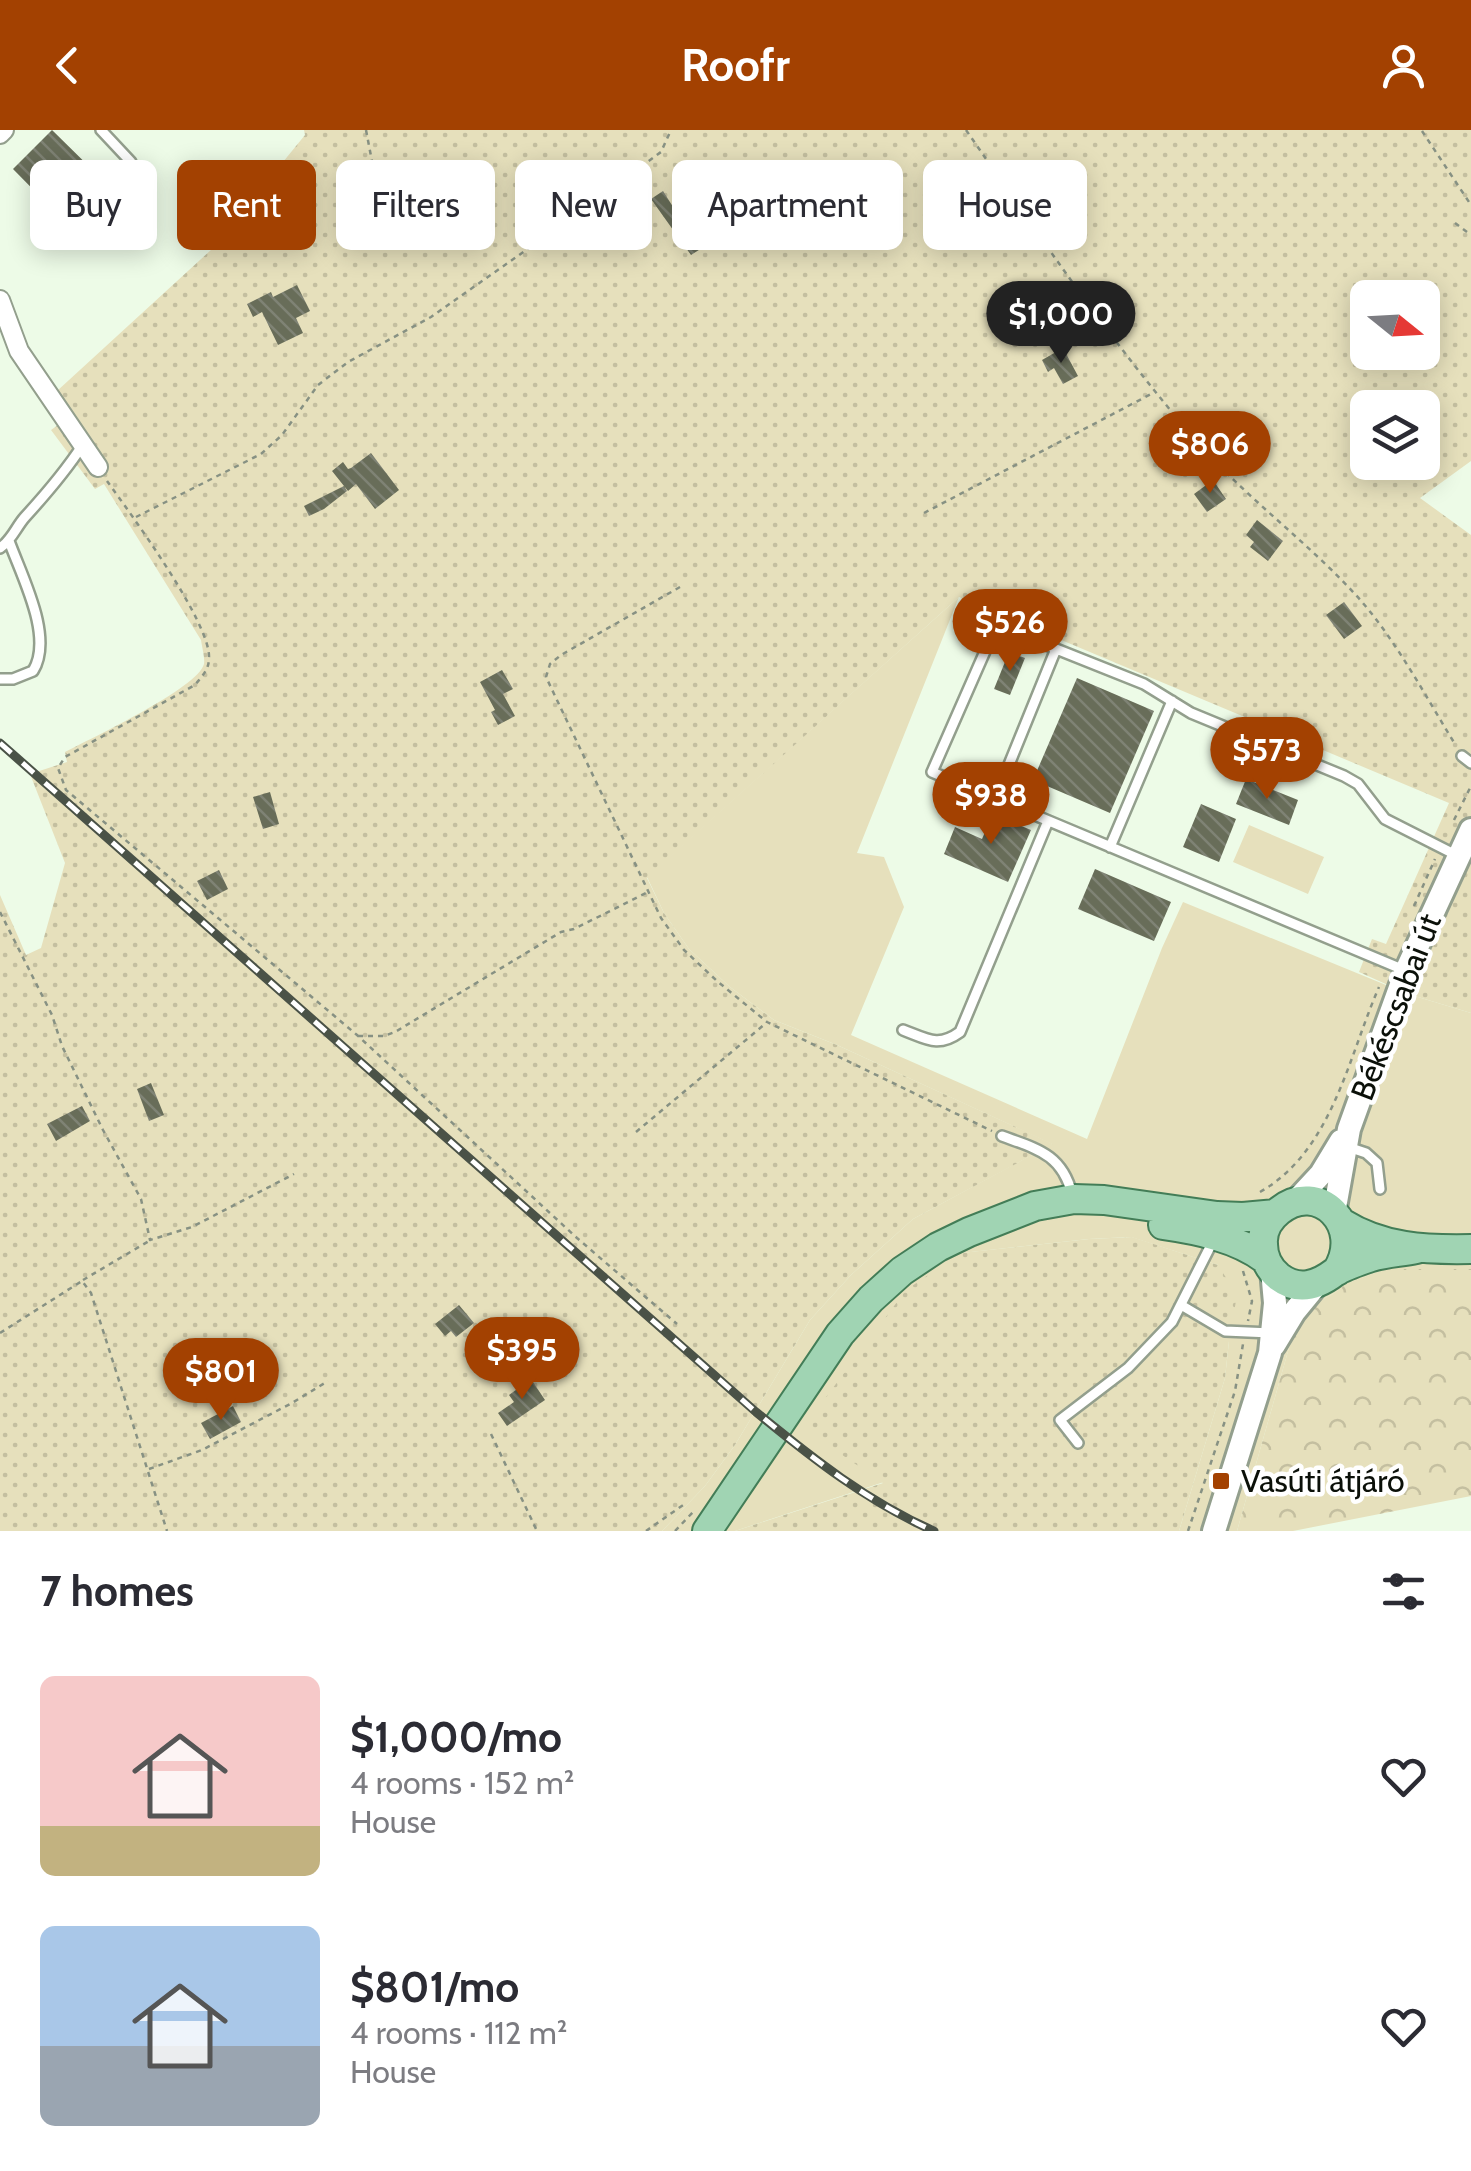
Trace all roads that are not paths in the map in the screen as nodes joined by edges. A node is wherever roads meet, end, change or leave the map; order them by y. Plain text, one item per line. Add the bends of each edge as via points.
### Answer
1 (101, 130) edge
2 (130, 160) edge
3 (0, 300) edge
4 (82, 446) junction
5 (98, 467) road end
6 (10, 542) junction
7 (0, 548) edge
8 (1056, 649) junction
9 (0, 679) edge
10 (1172, 701) junction
11 (995, 799) junction
12 (1048, 821) junction
13 (1471, 830) edge
14 (1110, 847) junction
15 (1458, 856) junction
16 (1406, 971) junction
17 (903, 1030) dead end
18 (1002, 1136) road end
19 (1347, 1138) junction
20 (1380, 1189) dead end
21 (1074, 1200) junction
22 (1285, 1208) junction
23 (1338, 1218) junction
24 (987, 1226) junction
25 (1231, 1232) junction
26 (1416, 1249) junction
27 (1471, 1249) edge
28 (1268, 1265) junction
29 (1327, 1278) junction
30 (1181, 1304) junction
31 (1271, 1343) junction
32 (1078, 1443) dead end
33 (710, 1514) edge
34 (696, 1531) edge
35 (1214, 1531) edge

1 - 2 lane
3 - 4 street via 19,351
4 - 5 street
4 - 6 lane
6 - 7 lane
6 - 9 lane via 40,628 41,651 33,671
8 - 10 lane
8 - 11 lane
8 - 11 lane via 998,632 932,772
10 - 14 lane
10 - 15 lane via 1344,776 1385,819
11 - 12 lane
12 - 14 lane
12 - 17 lane via 960,1032 935,1042
13 - 15 street, Békéscsabai út
14 - 16 lane
15 - 16 street, Békéscsabai út
16 - 19 street, Békéscsabai út
18 - 21 lane via 1040,1150 1062,1167
19 - 20 lane via 1377,1163
19 - 22 street, Békéscsabai út
19 - 23 street, Békéscsabai út
21 - 24 main road via 1035,1206
21 - 25 main road via 1217,1216
22 - 23 main road via 1318,1203
22 - 25 main road
22 - 28 main road via 1263,1235
23 - 26 main road via 1363,1235
23 - 29 main road via 1347,1248
24 - 25 main road via 1090,1216
24 - 33 main road via 938,1247 871,1299
25 - 28 main road
25 - 30 lane
26 - 27 main road
26 - 29 main road via 1370,1258
28 - 29 main road via 1292,1284
28 - 31 street via 1275,1303
29 - 31 street via 1306,1294
30 - 31 lane via 1225,1331
30 - 32 lane via 1128,1368 1060,1420
31 - 35 street
33 - 34 lane

